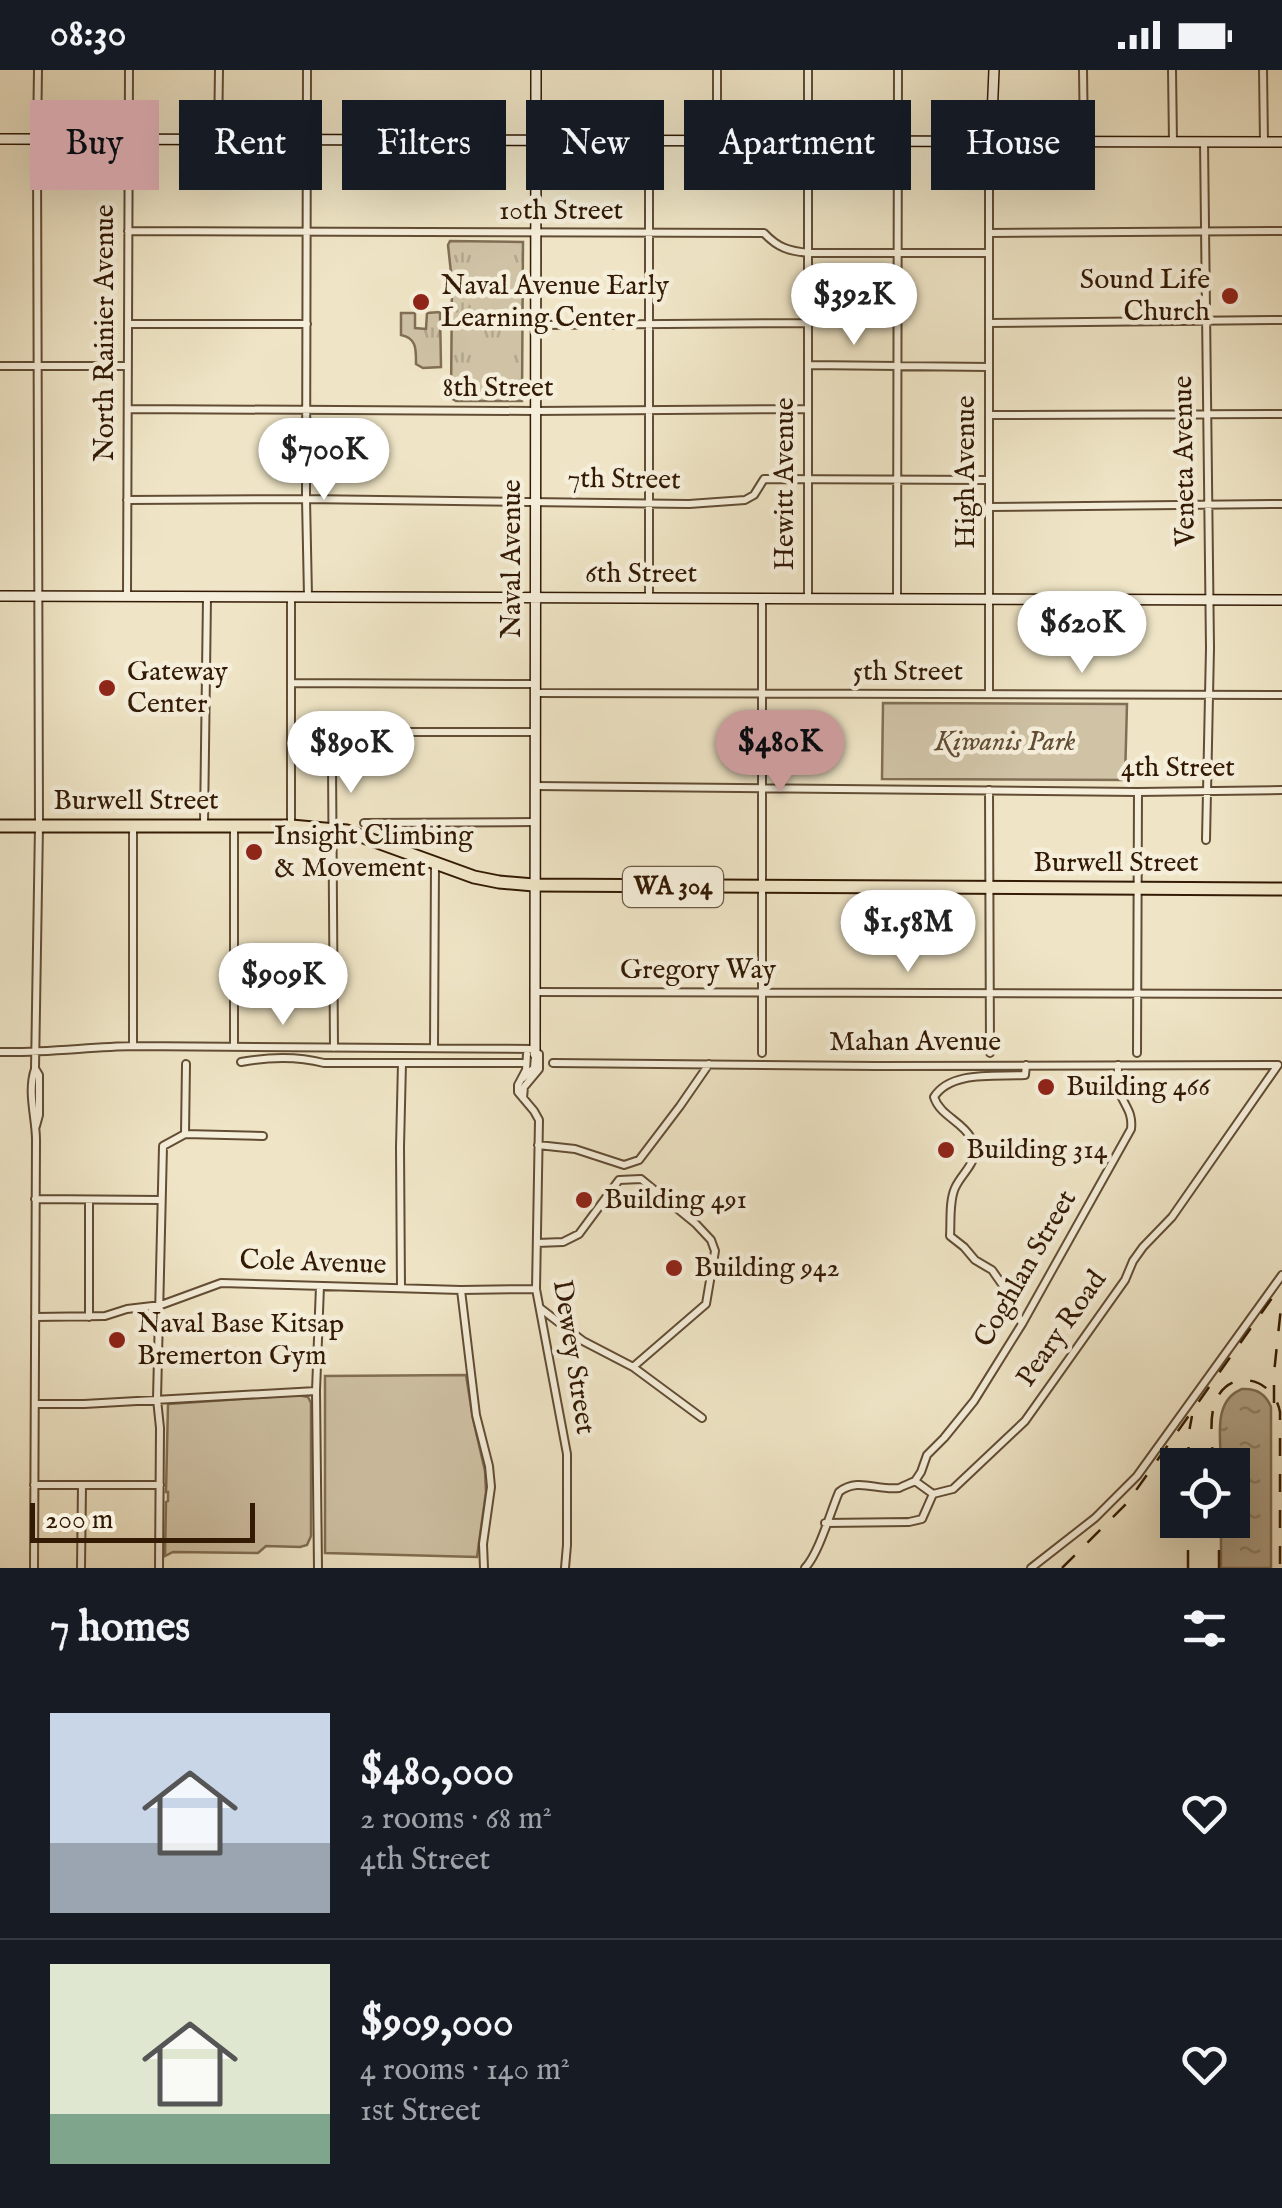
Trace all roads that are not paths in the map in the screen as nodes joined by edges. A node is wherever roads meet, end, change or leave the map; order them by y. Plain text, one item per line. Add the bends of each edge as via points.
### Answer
1 (38, 70) edge
2 (129, 70) edge
3 (219, 70) edge
4 (307, 70) edge
5 (536, 70) edge
6 (718, 70) edge
7 (808, 70) edge
8 (898, 70) edge
9 (994, 70) edge
10 (1084, 70) edge
11 (1172, 70) edge
12 (1264, 70) edge
13 (38, 100) edge
14 (129, 100) edge
15 (219, 100) edge
16 (307, 100) edge
17 (536, 100) edge
18 (718, 100) edge
19 (808, 100) edge
20 (898, 100) edge
21 (992, 100) edge
22 (1084, 100) edge
23 (0, 139) edge
24 (30, 139) edge
25 (322, 139) edge
26 (526, 140) edge
27 (1095, 142) edge
28 (1173, 142) junction
29 (1204, 142) junction
30 (1264, 142) junction
31 (1282, 142) edge
32 (37, 190) edge
33 (128, 190) edge
34 (308, 190) edge
35 (535, 190) edge
36 (649, 190) edge
37 (808, 190) edge
38 (898, 190) edge
39 (988, 190) edge
40 (128, 231) junction
41 (1282, 231) edge
42 (1205, 232) junction
43 (308, 233) junction
44 (535, 233) junction
45 (989, 233) junction
46 (649, 234) junction
47 (809, 253) junction
48 (899, 253) junction
49 (989, 254) junction
50 (1282, 320) edge
51 (1206, 321) junction
52 (808, 323) junction
53 (128, 324) junction
54 (307, 324) junction
55 (989, 324) junction
56 (535, 325) junction
57 (649, 326) junction
58 (36, 365) junction
59 (0, 366) edge
60 (128, 366) junction
61 (809, 366) junction
62 (898, 366) junction
63 (989, 368) junction
64 (128, 409) junction
65 (807, 409) junction
66 (307, 410) junction
67 (650, 410) junction
68 (535, 411) junction
69 (1207, 414) junction
70 (1282, 414) edge
71 (989, 416) junction
72 (808, 479) junction
73 (989, 480) junction
74 (898, 481) junction
75 (306, 499) junction
76 (127, 500) junction
77 (535, 501) junction
78 (650, 504) junction
79 (1208, 504) junction
80 (1282, 504) edge
81 (989, 507) junction
82 (0, 596) edge
83 (37, 596) junction
84 (127, 596) junction
85 (207, 596) junction
86 (292, 596) junction
87 (308, 596) junction
88 (535, 596) junction
89 (649, 597) junction
90 (762, 597) junction
91 (808, 598) junction
92 (897, 598) junction
93 (989, 598) junction
94 (1209, 600) junction
95 (1282, 600) edge
96 (291, 683) junction
97 (534, 688) junction
98 (762, 694) junction
99 (989, 694) junction
100 (1209, 694) junction
101 (1282, 695) edge
102 (291, 732) junction
103 (534, 732) junction
104 (332, 764) dead end
105 (534, 786) junction
106 (762, 788) junction
107 (989, 790) junction
108 (1282, 790) edge
109 (1208, 791) junction
110 (1138, 792) junction
111 (534, 822) junction
112 (364, 823) dead end
113 (0, 826) edge
114 (39, 826) junction
115 (133, 826) junction
116 (204, 826) junction
117 (234, 826) junction
118 (291, 826) junction
119 (332, 828) junction
120 (1206, 840) dead end
121 (435, 863) junction
122 (534, 885) junction
123 (1138, 887) junction
124 (762, 888) junction
125 (990, 888) junction
126 (1282, 888) edge
127 (534, 992) junction
128 (989, 992) junction
129 (762, 994) junction
130 (1282, 994) edge
131 (1138, 995) junction
132 (134, 1046) junction
133 (234, 1047) junction
134 (334, 1048) junction
135 (434, 1048) junction
136 (0, 1052) edge
137 (36, 1053) junction
138 (762, 1053) dead end
139 (990, 1053) dead end
140 (1137, 1053) dead end
141 (531, 1054) junction
142 (241, 1062) dead end
143 (402, 1063) junction
144 (552, 1063) dead end
145 (710, 1063) junction
146 (186, 1064) dead end
147 (1026, 1065) junction
148 (1118, 1065) junction
149 (1278, 1065) joint
150 (523, 1099) junction
151 (185, 1134) junction
152 (263, 1136) dead end
153 (538, 1145) junction
154 (35, 1199) junction
155 (89, 1200) junction
156 (160, 1200) junction
157 (537, 1243) junction
158 (1282, 1275) edge
159 (320, 1286) junction
160 (401, 1288) junction
161 (536, 1289) junction
162 (461, 1290) junction
163 (160, 1305) junction
164 (539, 1307) junction
165 (35, 1317) junction
166 (88, 1317) junction
167 (1022, 1324) junction
168 (633, 1367) junction
169 (316, 1391) junction
170 (157, 1399) junction
171 (35, 1404) junction
172 (702, 1418) dead end
173 (915, 1481) junction
174 (34, 1485) junction
175 (82, 1485) junction
176 (160, 1485) junction
177 (932, 1494) junction
178 (825, 1523) junction
179 (34, 1568) edge
180 (81, 1568) edge
181 (158, 1568) edge
182 (318, 1568) edge
183 (484, 1568) edge
184 (565, 1568) edge
185 (805, 1568) edge
186 (1031, 1568) edge

1 - 13 street
2 - 14 street, North Rainier Avenue
3 - 15 street
4 - 16 street
5 - 17 main road, Naval Avenue
6 - 18 street
7 - 19 street, Hewitt Avenue
8 - 20 street
9 - 21 main road, High Avenue
10 - 22 street
11 - 28 street
12 - 30 street
23 - 24 main road
25 - 26 main road
27 - 28 main road
28 - 29 main road
29 - 30 main road
29 - 42 street, Veneta Avenue
30 - 31 main road
32 - 58 street
33 - 40 street, North Rainier Avenue
34 - 43 street
35 - 44 main road, Naval Avenue
36 - 46 street
37 - 47 street, Hewitt Avenue
38 - 48 street
39 - 45 street, High Avenue
40 - 43 street, 10th Street
40 - 53 street, North Rainier Avenue
41 - 42 street
42 - 45 street
42 - 51 street, Veneta Avenue
43 - 44 street, 10th Street
43 - 54 street
44 - 46 street, 10th Street
44 - 56 main road, Naval Avenue
45 - 49 street, High Avenue
46 - 47 street, 10th Street via 764,233 785,250
46 - 57 street
47 - 48 street, 10th Street
47 - 52 street, Hewitt Avenue
48 - 49 street, 10th Street
48 - 62 street
49 - 55 street, High Avenue
50 - 51 street
51 - 55 street
51 - 69 street, Veneta Avenue
52 - 57 street
52 - 61 street, Hewitt Avenue
53 - 54 street
53 - 60 street, North Rainier Avenue
54 - 66 street
55 - 63 street, High Avenue
56 - 57 street
56 - 68 main road, Naval Avenue
57 - 67 street
58 - 59 street
58 - 60 street
58 - 83 street
60 - 64 street, North Rainier Avenue
61 - 62 street
61 - 65 street, Hewitt Avenue
62 - 63 street
62 - 74 street
63 - 71 street, High Avenue
64 - 66 street, 8th Street
64 - 76 street, North Rainier Avenue
65 - 67 street, 8th Street
65 - 72 street, Hewitt Avenue
66 - 68 street, 8th Street
66 - 75 street
67 - 68 street, 8th Street
67 - 78 street
68 - 77 main road, Naval Avenue
69 - 70 street
69 - 71 street
69 - 79 street, Veneta Avenue
71 - 73 street, High Avenue
72 - 74 street, 7th Street
72 - 78 street, 7th Street via 764,479 740,502
72 - 91 street, Hewitt Avenue
73 - 74 street, 7th Street
73 - 81 street, High Avenue
74 - 92 street
75 - 76 street, 7th Street
75 - 77 street, 7th Street
75 - 87 street
76 - 84 street, North Rainier Avenue
77 - 78 street, 7th Street
77 - 88 main road, Naval Avenue
78 - 89 street
79 - 80 street
79 - 81 street
79 - 94 street, Veneta Avenue
81 - 93 street, High Avenue
82 - 83 main road, 6th Street
83 - 84 main road, 6th Street
83 - 114 street
84 - 85 main road, 6th Street
85 - 86 main road, 6th Street
85 - 116 street
86 - 87 main road, 6th Street
86 - 96 street
87 - 88 main road, 6th Street
88 - 89 main road, 6th Street
88 - 97 main road, Naval Avenue
89 - 90 main road, 6th Street
90 - 91 main road, 6th Street
90 - 98 street, Hewitt Avenue
91 - 92 main road, 6th Street
92 - 93 main road, 6th Street
93 - 94 main road, 6th Street
93 - 99 street, High Avenue
94 - 95 main road, 6th Street
94 - 100 street, Veneta Avenue
96 - 97 street, 5th Street
96 - 102 street
97 - 98 street, 5th Street
97 - 103 main road, Naval Avenue
98 - 99 street, 5th Street
98 - 106 street, Hewitt Avenue
99 - 100 street, 5th Street
100 - 101 street, 5th Street
100 - 109 street, Veneta Avenue
102 - 103 street
102 - 118 street
103 - 105 main road, Naval Avenue
104 - 119 street
105 - 106 street, 4th Street
105 - 111 main road, Naval Avenue
106 - 107 street, 4th Street
106 - 124 street, Hewitt Avenue
107 - 110 street, 4th Street
107 - 125 street
108 - 109 street, 4th Street
109 - 110 street, 4th Street
109 - 120 street, Veneta Avenue
110 - 123 street
111 - 112 street
111 - 122 main road, Naval Avenue
113 - 114 highway, Burwell Street / WA 304
114 - 115 highway, Burwell Street / WA 304
114 - 137 street
115 - 116 highway, Burwell Street / WA 304
115 - 132 street
116 - 117 highway, Burwell Street / WA 304
117 - 118 highway, Burwell Street / WA 304
117 - 133 street
118 - 119 highway, Burwell Street / WA 304
119 - 121 highway, Burwell Street / WA 304
119 - 134 street
121 - 122 highway, Burwell Street / WA 304 via 485,880
121 - 135 street
122 - 124 highway, Burwell Street / WA 304
122 - 127 main road, Naval Avenue
123 - 125 highway, Burwell Street / WA 304
123 - 126 highway, Burwell Street / WA 304
123 - 131 street
124 - 125 highway, Burwell Street / WA 304
124 - 129 street, Hewitt Avenue
125 - 128 street
127 - 129 street, Gregory Way
127 - 141 main road, Naval Avenue
128 - 129 street, Gregory Way
128 - 131 street, Gregory Way
128 - 139 street
129 - 138 street, Hewitt Avenue
130 - 131 street, Gregory Way
131 - 140 street
132 - 133 street
132 - 137 street
133 - 134 street
134 - 135 street
135 - 141 street
136 - 137 street
137 - 154 street
141 - 143 street
141 - 150 street via 539,1070
141 - 150 street, Dewey Street via 534,1068 521,1078 518,1092
142 - 143 street
143 - 160 street
144 - 145 street, Mahan Avenue
145 - 147 street, Mahan Avenue
145 - 153 street via 638,1160 624,1165
146 - 151 street
147 - 148 street, Mahan Avenue
147 - 167 street via 1025,1076 949,1082 934,1097 974,1144 973,1164 954,1190 950,1236 992,1270
148 - 149 street, Mahan Avenue
148 - 167 street, Coghlan Street via 1131,1128
149 - 177 street, Peary Road via 1172,1217 1142,1247 1033,1412 954,1489
150 - 153 street, Dewey Street via 538,1120
151 - 152 street
151 - 156 street via 163,1146
153 - 157 street, Dewey Street
154 - 155 street
154 - 165 street
155 - 156 street
155 - 166 street
156 - 163 street
157 - 161 street, Dewey Street
157 - 168 street via 579,1234 618,1180 641,1180 711,1240 706,1304
158 - 186 street via 1137,1476
159 - 160 street, Cole Avenue
159 - 163 street, Cole Avenue via 221,1283
159 - 169 street
160 - 162 street, Cole Avenue
161 - 162 street, Cole Avenue
161 - 164 street, Dewey Street
162 - 183 street via 491,1487
163 - 166 street, Cole Avenue
163 - 170 street
164 - 168 street
164 - 184 street, Dewey Street via 567,1454
165 - 166 street, Cole Avenue
165 - 171 street
167 - 173 street, Coghlan Street via 974,1401 926,1455
168 - 172 street
169 - 170 street
169 - 182 street
170 - 171 street
170 - 176 street
171 - 174 street
173 - 177 street
173 - 178 street via 900,1488 846,1486
174 - 175 street
174 - 179 street
175 - 176 street
175 - 180 street
176 - 181 street
177 - 178 street, Peary Road via 917,1521
178 - 185 street

